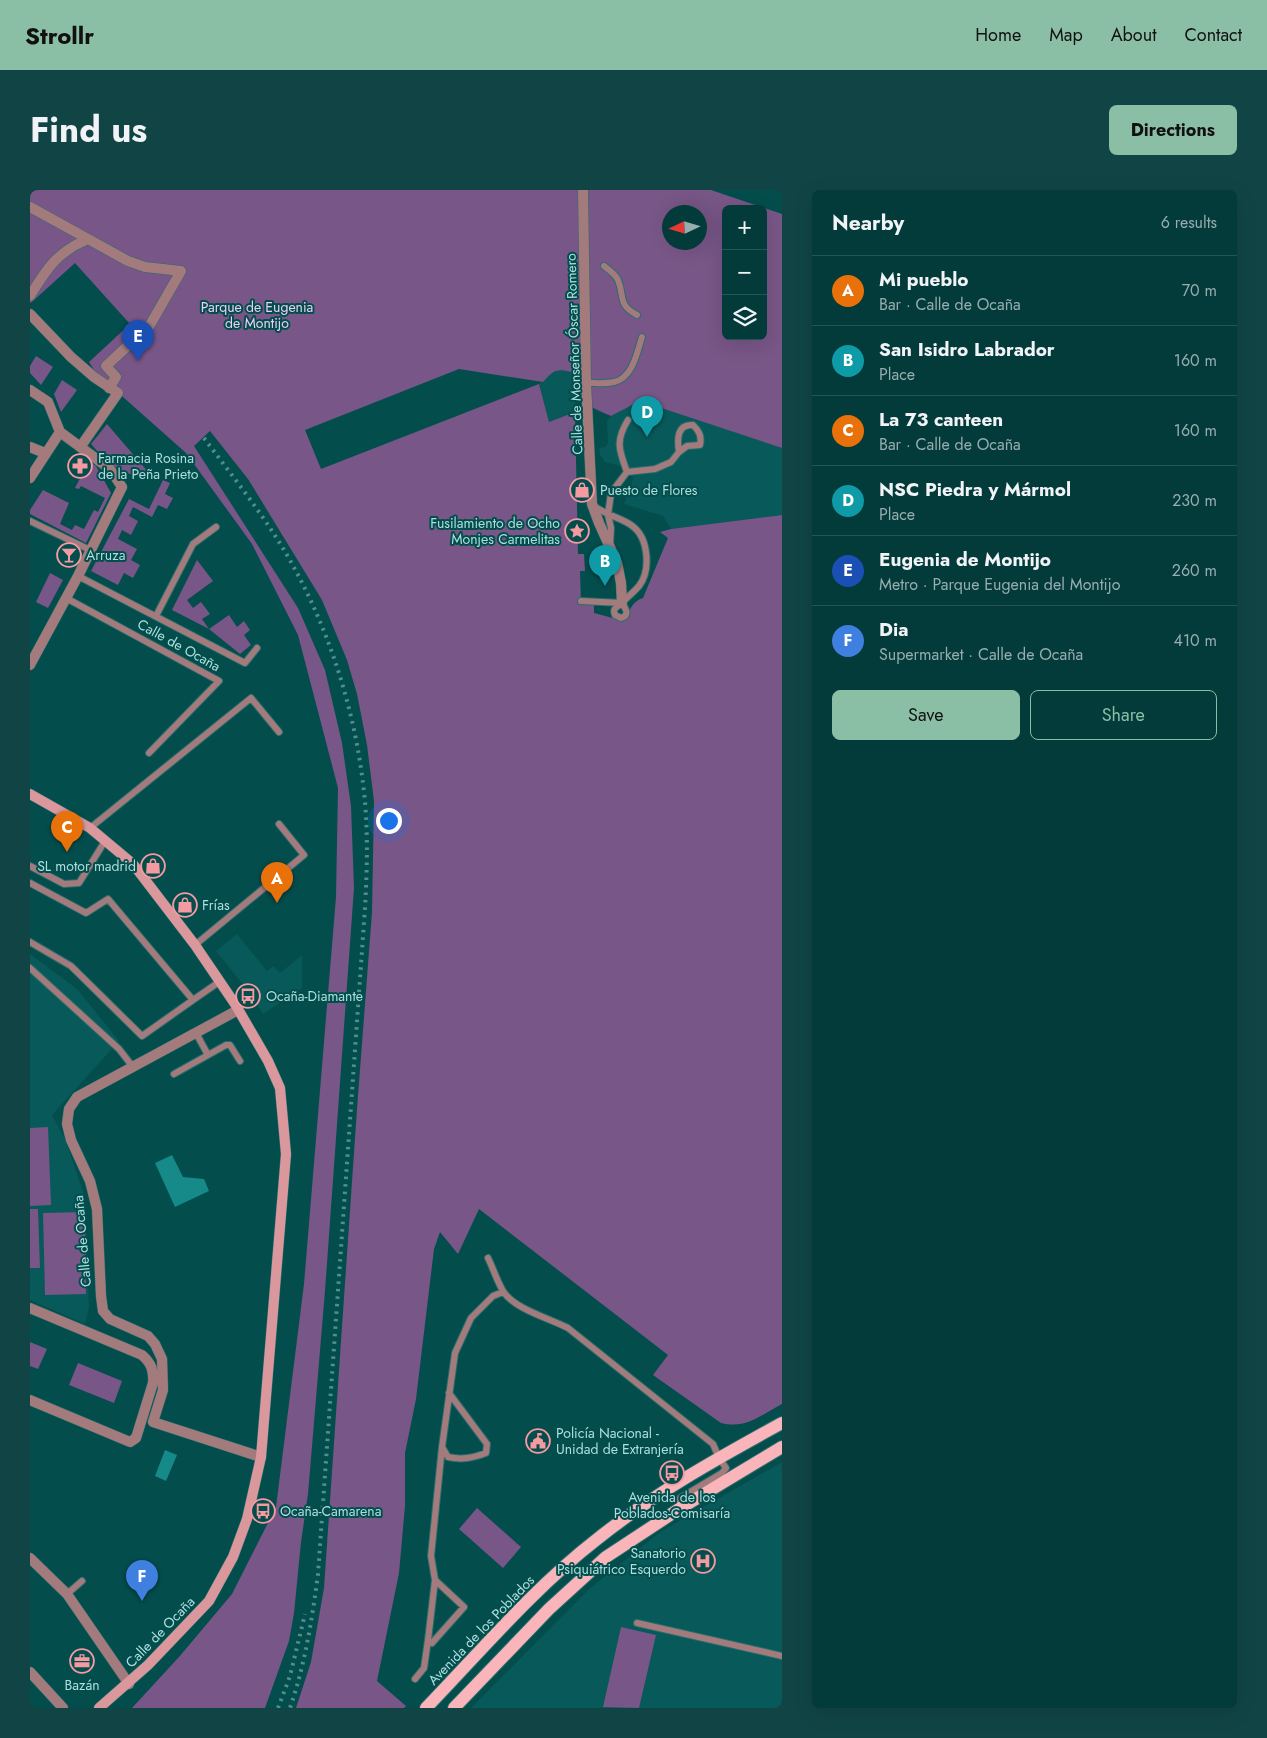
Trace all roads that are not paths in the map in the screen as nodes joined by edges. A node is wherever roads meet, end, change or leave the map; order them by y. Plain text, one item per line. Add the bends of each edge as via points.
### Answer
1 (583, 190) edge
2 (30, 208) edge
3 (86, 240) junction
4 (604, 266) dead end
5 (30, 296) edge
6 (30, 314) edge
7 (637, 315) dead end
8 (642, 337) dead end
9 (586, 383) junction
10 (109, 388) junction
11 (30, 390) edge
12 (628, 420) dead end
13 (60, 432) junction
14 (80, 446) junction
15 (30, 447) edge
16 (678, 452) junction
17 (45, 453) junction
18 (627, 472) junction
19 (30, 478) edge
20 (592, 504) junction
21 (608, 515) junction
22 (30, 521) edge
23 (216, 527) dead end
24 (610, 545) junction
25 (90, 550) junction
26 (78, 576) junction
27 (66, 598) junction
28 (581, 601) dead end
29 (622, 602) junction
30 (156, 616) junction
31 (257, 648) dead end
32 (30, 665) edge
33 (279, 732) dead end
34 (148, 753) dead end
35 (30, 794) edge
36 (279, 824) dead end
37 (90, 828) junction
38 (105, 841) junction
39 (30, 866) edge
40 (30, 883) edge
41 (30, 942) edge
42 (195, 945) junction
43 (30, 968) edge
44 (219, 982) junction
45 (193, 1000) junction
46 (238, 1010) junction
47 (196, 1033) junction
48 (208, 1054) junction
49 (240, 1061) dead end
50 (133, 1067) junction
51 (174, 1074) dead end
52 (488, 1258) dead end
53 (503, 1292) junction
54 (30, 1308) edge
55 (152, 1389) junction
56 (162, 1392) junction
57 (449, 1392) junction
58 (30, 1400) edge
59 (782, 1423) edge
60 (442, 1447) junction
61 (782, 1448) edge
62 (261, 1457) junction
63 (720, 1458) junction
64 (679, 1509) junction
65 (30, 1558) edge
66 (435, 1580) junction
67 (82, 1581) dead end
68 (67, 1594) junction
69 (637, 1624) dead end
70 (428, 1640) junction
71 (782, 1656) edge
72 (30, 1672) edge
73 (415, 1679) dead end
74 (128, 1684) junction
75 (63, 1708) edge
76 (99, 1708) edge
77 (110, 1708) edge
78 (426, 1708) edge
79 (454, 1708) edge

1 - 9 street, Calle de Monseñor Óscar Romero
2 - 3 street
3 - 5 street via 61,254
3 - 10 street via 145,267 182,271 150,324 106,366 116,377
4 - 7 lane via 618,279 628,310
6 - 10 street via 71,357
8 - 9 lane via 631,369 624,378 615,382
9 - 20 street, Calle de Monseñor Óscar Romero
10 - 14 street via 118,393
11 - 13 street via 48,402
12 - 18 lane via 619,438
13 - 14 street
13 - 17 street
14 - 25 street via 110,469 122,487
15 - 17 street
16 - 16 lane via 687,446 700,445 702,438 693,425 686,424 680,428
16 - 18 lane via 671,462 655,469
17 - 19 street
18 - 21 lane via 612,493
20 - 21 lane
20 - 24 street, Calle de Monseñor Óscar Romero
21 - 24 lane via 612,528
21 - 29 lane via 631,525 639,532 644,544 646,569 639,586
22 - 25 lane
23 - 30 lane, Calle de Ocaña via 193,544
24 - 29 street, Calle de Monseñor Óscar Romero via 619,570
25 - 26 street
26 - 27 street
26 - 30 lane, Calle de Ocaña
27 - 32 street
27 - 34 lane, Calle de Ocaña via 218,681
28 - 29 lane
30 - 31 lane, Calle de Ocaña via 245,663
33 - 37 lane via 251,698
35 - 37 street, Calle de Ocaña
36 - 42 lane via 304,856
37 - 38 street, Calle de Ocaña
38 - 39 lane via 78,883 64,884
38 - 42 street, Calle de Ocaña via 133,864
40 - 45 lane via 86,913 108,900
41 - 45 lane via 72,966 142,1036
42 - 44 street, Calle de Ocaña
43 - 50 lane via 119,1049
44 - 45 lane
44 - 46 street, Calle de Ocaña
46 - 47 street, Calle de Ocaña
46 - 62 street, Calle de Ocaña via 280,1088 286,1154
47 - 48 lane
47 - 50 street, Calle de Ocaña
48 - 49 lane via 230,1045
48 - 51 lane
50 - 56 street, Calle de Ocaña via 77,1097 69,1109 67,1124 90,1181 97,1209 103,1311 110,1319 148,1336 155,1344 162,1359
52 - 53 lane
53 - 57 lane via 493,1296 471,1318 455,1352
53 - 63 lane via 523,1309 568,1328 713,1444
54 - 55 street via 142,1355 153,1370
55 - 56 street
55 - 58 street via 136,1438 130,1442
56 - 62 street, Calle de Ocaña via 153,1422
57 - 60 lane
57 - 60 lane via 487,1444 486,1453 471,1459 459,1459 448,1457
59 - 63 main road, Avenida de los Poblados
60 - 66 lane via 431,1556
61 - 64 main road
62 - 74 street, Calle de Ocaña via 248,1519 233,1557 209,1602
63 - 64 lane via 726,1468 722,1473 680,1498
63 - 78 main road, Avenida de los Poblados via 665,1490 594,1541 533,1596
64 - 79 main road via 606,1557 550,1609
65 - 68 street
66 - 70 lane
66 - 70 lane via 464,1607 432,1643
67 - 68 lane
68 - 74 street
69 - 71 lane
70 - 73 lane via 424,1668
72 - 75 street
74 - 76 street, Calle de Ocaña
74 - 77 street, Calle de Ocaña

